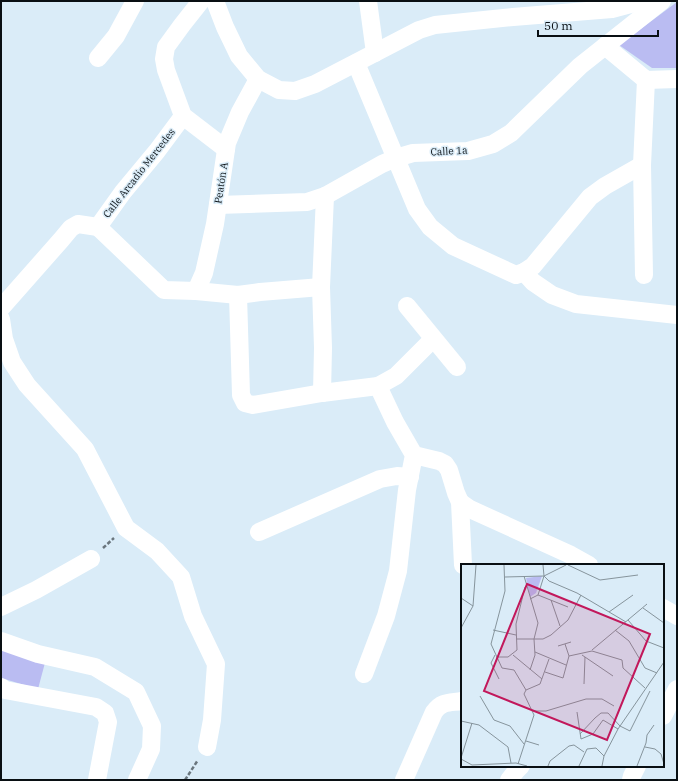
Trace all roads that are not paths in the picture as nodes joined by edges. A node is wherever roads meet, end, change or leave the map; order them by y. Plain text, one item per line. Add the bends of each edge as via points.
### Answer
1 (135, 1) edge
2 (201, 1) edge
3 (215, 1) edge
4 (368, 1) edge
5 (642, 1) edge
6 (662, 1) edge
7 (605, 46) junction
8 (375, 53) junction
9 (98, 58) dead end
10 (356, 63) junction
11 (258, 79) junction
12 (677, 79) edge
13 (646, 80) junction
14 (183, 116) junction
15 (226, 149) junction
16 (396, 158) junction
17 (642, 165) junction
18 (325, 196) junction
19 (218, 205) junction
20 (98, 228) junction
21 (524, 272) junction
22 (644, 275) dead end
23 (321, 287) junction
24 (196, 291) junction
25 (238, 295) junction
26 (407, 306) dead end
27 (1, 308) edge
28 (677, 315) edge
29 (1, 319) edge
30 (433, 339) junction
31 (6, 360) edge
32 (457, 367) dead end
33 (378, 386) junction
34 (322, 393) junction
35 (414, 456) junction
36 (410, 477) junction
37 (460, 502) junction
38 (259, 532) dead end
39 (91, 559) road end
40 (463, 564) edge
41 (587, 564) edge
42 (1, 607) edge
43 (664, 609) edge
44 (677, 616) edge
45 (1, 641) edge
46 (364, 674) dead end
47 (1, 687) edge
48 (677, 689) edge
49 (461, 701) edge
50 (664, 714) edge
51 (207, 747) road end
52 (520, 767) edge
53 (636, 767) edge
54 (97, 780) edge
55 (137, 780) edge
56 (404, 780) edge
57 (509, 780) edge
58 (631, 780) edge

1 - 9 street via 116,36
2 - 14 street via 166,48 164,59
3 - 11 street via 239,56
4 - 8 street
5 - 8 street via 612,9 435,25 419,30
6 - 7 street, Calle 1a
7 - 13 street
7 - 16 street, Calle 1a via 580,66 511,133 493,144 468,151 413,153
8 - 10 street
10 - 11 street via 295,91 279,90
10 - 16 street
11 - 15 street, Peatón A via 240,112
12 - 13 street
13 - 17 street
14 - 15 street
14 - 20 street, Calle Arcadio Mercedes
15 - 19 street, Peatón A
16 - 18 street, Calle 1a
16 - 21 street via 417,209 430,227 452,246 516,274
17 - 21 street via 590,197 533,266
17 - 22 street
18 - 19 street, Calle 1a via 307,202
18 - 23 street
19 - 24 street, Peatón A via 204,273
20 - 24 street via 164,290
20 - 27 street, Calle Arcadio Mercedes via 78,224 70,228
21 - 28 street via 552,295 576,304
23 - 25 street
23 - 34 street
24 - 25 street
25 - 34 street via 241,395 245,403 253,405
26 - 30 street
29 - 31 street
30 - 32 street
30 - 33 street via 396,376
31 - 51 street via 85,449 126,528 157,550 180,577 193,616 216,664 212,720
33 - 34 street
33 - 35 street
35 - 36 street
35 - 37 street via 445,464
36 - 38 street via 380,479
36 - 46 street via 398,571 386,616
37 - 40 street
37 - 41 street
39 - 42 street
43 - 44 street
45 - 55 street via 38,654 95,667 136,692 152,726 151,749
47 - 54 street via 5,690 96,707 105,713 108,722
48 - 50 street
49 - 56 street via 446,703 434,712
52 - 57 street
53 - 58 street

